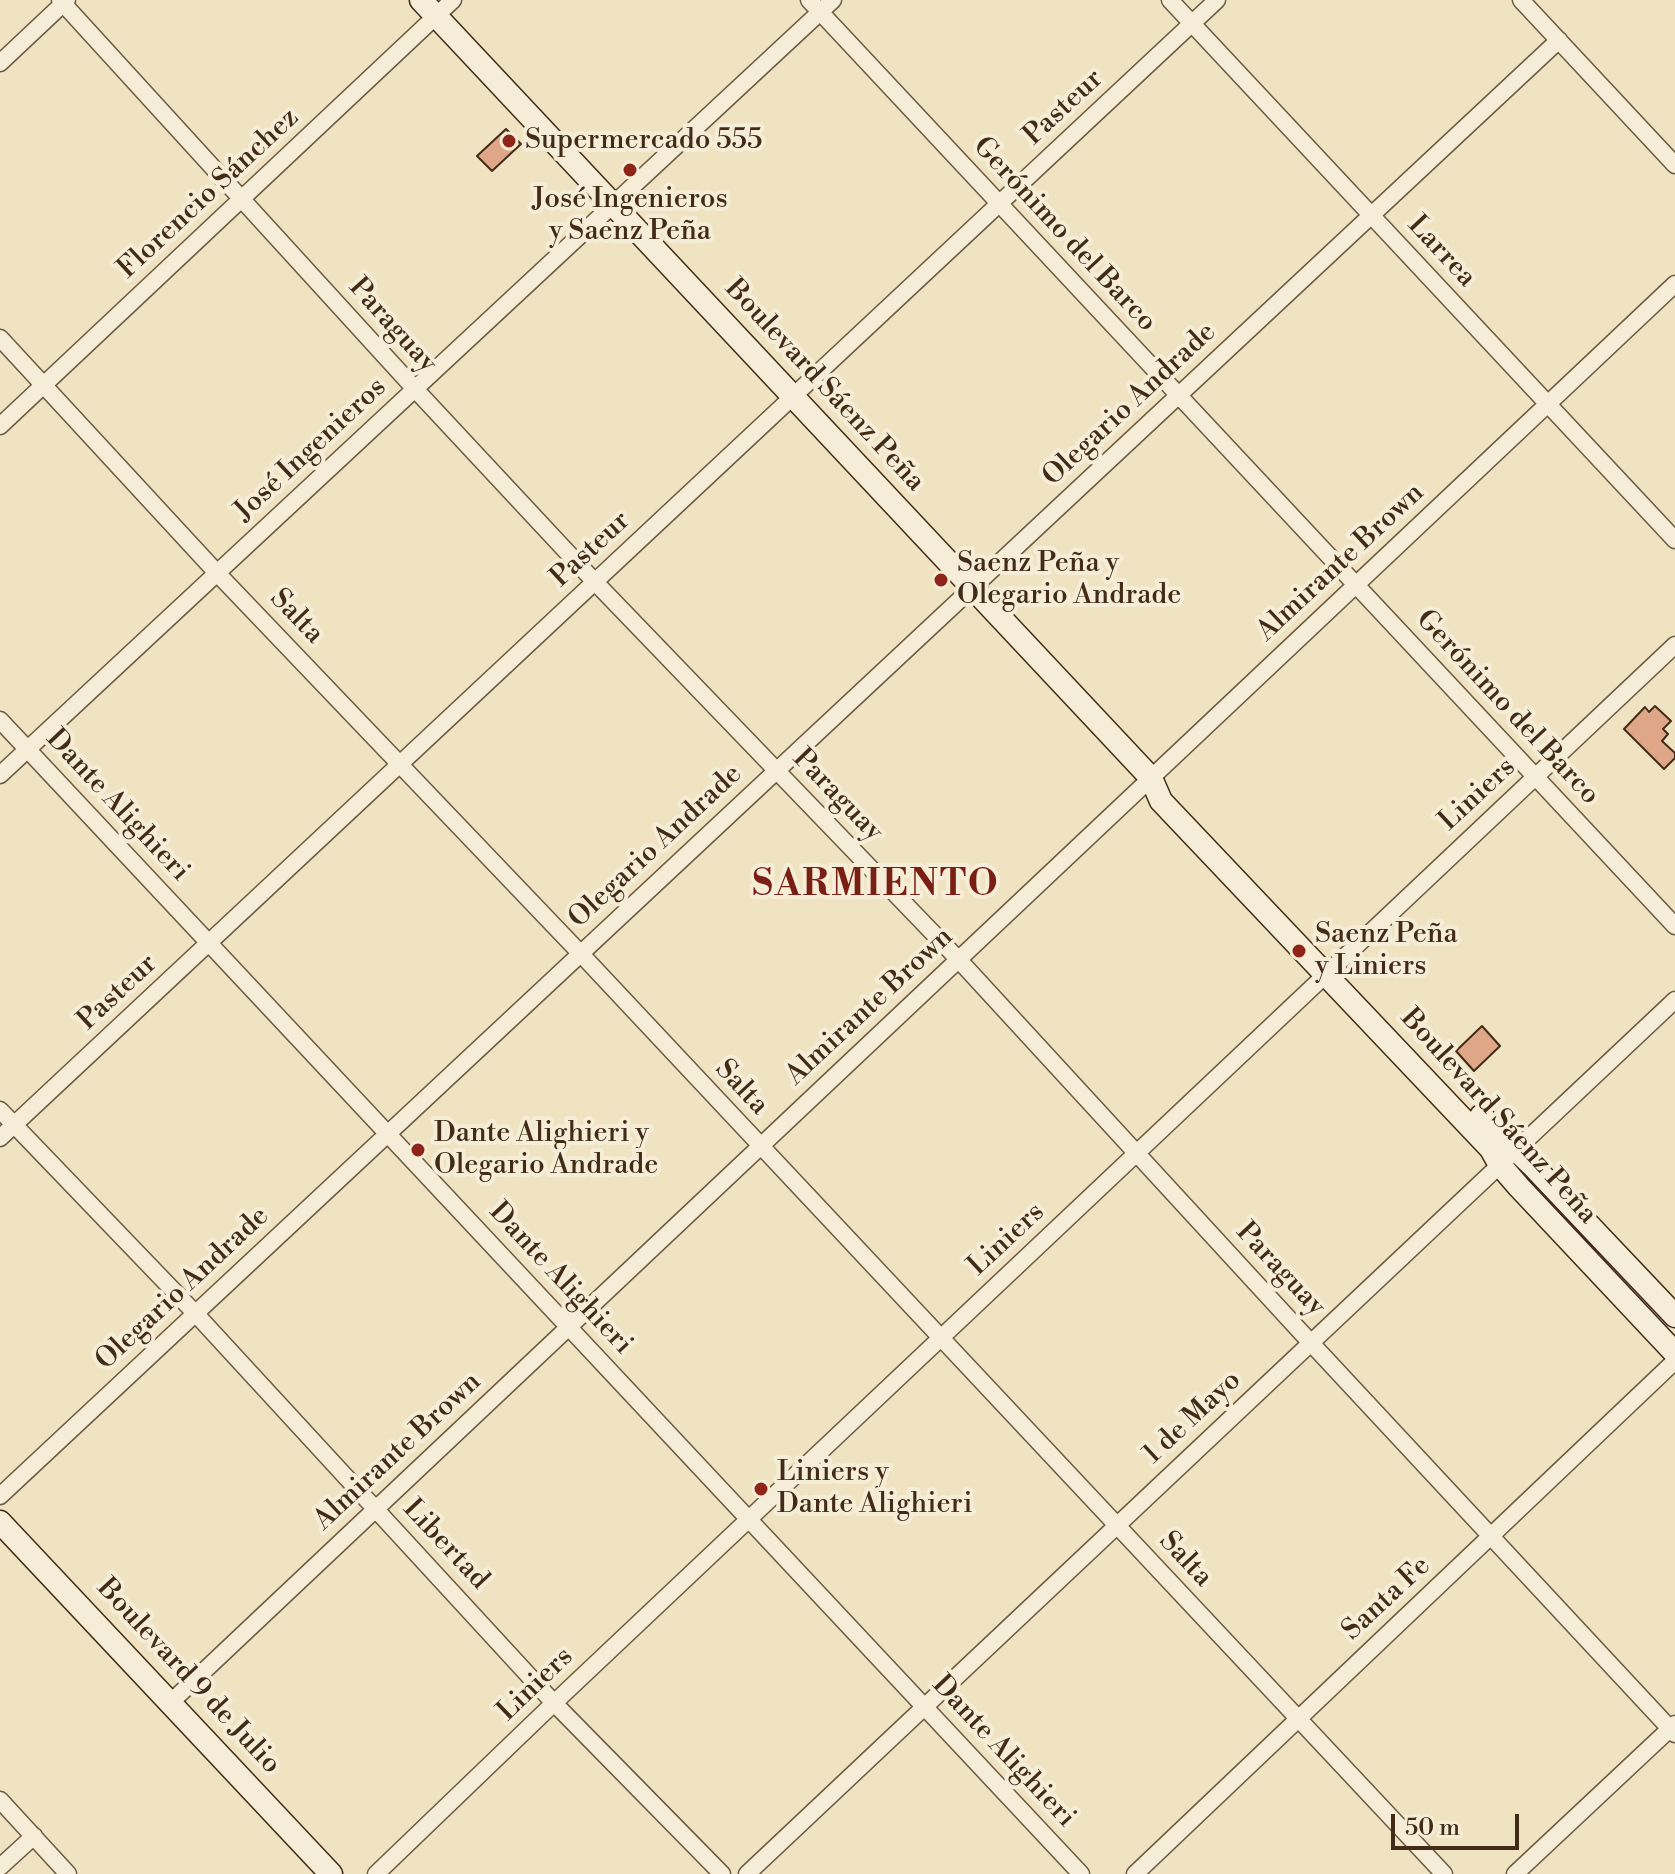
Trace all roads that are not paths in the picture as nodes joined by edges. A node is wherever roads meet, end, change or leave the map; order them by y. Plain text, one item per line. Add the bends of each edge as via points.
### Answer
1 (453, 0) edge
2 (1170, 0) edge
3 (1217, 0) edge
4 (1521, 0) edge
5 (63, 1) edge
6 (821, 4) edge
7 (428, 8) edge
8 (1192, 23) junction
9 (1559, 40) junction
10 (0, 63) edge
11 (1675, 165) edge
12 (242, 199) junction
13 (1000, 204) junction
14 (613, 205) junction
15 (1371, 215) junction
16 (1675, 284) edge
17 (0, 338) edge
18 (44, 385) junction
19 (415, 389) junction
20 (1179, 395) junction
21 (793, 397) junction
22 (1548, 404) junction
23 (0, 426) edge
24 (1675, 540) edge
25 (217, 573) junction
26 (595, 582) junction
27 (1356, 585) junction
28 (972, 588) junction
29 (1675, 645) edge
30 (0, 720) edge
31 (28, 749) junction
32 (400, 765) junction
33 (777, 770) junction
34 (0, 775) edge
35 (1535, 777) junction
36 (1151, 778) junction
37 (1675, 926) edge
38 (209, 943) junction
39 (581, 954) junction
40 (958, 959) junction
41 (1331, 969) junction
42 (1675, 1000) edge
43 (0, 1110) edge
44 (15, 1125) junction
45 (388, 1134) junction
46 (0, 1138) edge
47 (760, 1146) junction
48 (1136, 1153) junction
49 (1508, 1158) junction
50 (195, 1313) junction
51 (1675, 1316) edge
52 (568, 1327) junction
53 (940, 1339) junction
54 (1311, 1343) junction
55 (1675, 1353) edge
56 (1675, 1361) edge
57 (0, 1496) edge
58 (375, 1508) junction
59 (749, 1519) junction
60 (0, 1522) edge
61 (1117, 1525) junction
62 (1492, 1536) junction
63 (170, 1703) junction
64 (554, 1703) junction
65 (925, 1707) junction
66 (1298, 1720) junction
67 (1673, 1729) edge
68 (0, 1800) edge
69 (34, 1836) junction
70 (0, 1867) edge
71 (68, 1874) edge
72 (331, 1874) edge
73 (376, 1874) edge
74 (722, 1874) edge
75 (747, 1874) edge
76 (1081, 1874) edge
77 (1135, 1874) edge
78 (1444, 1874) edge
79 (1515, 1874) edge

1 - 7 street, Florencio Sánchez
2 - 8 street, Larrea
3 - 8 street, Pasteur
4 - 9 street
5 - 10 street
5 - 12 street, Paraguay
6 - 13 street, Gerónimo del Barco
6 - 14 street, José Ingenieros
7 - 12 street, Florencio Sánchez
7 - 14 main road, Boulevard Sáenz Peña
8 - 13 street, Pasteur
8 - 15 street, Larrea
9 - 11 street
9 - 15 street, Olegario Andrade
12 - 18 street, Florencio Sánchez
12 - 19 street, Paraguay
13 - 20 street, Gerónimo del Barco
13 - 21 street, Pasteur
14 - 19 street, José Ingenieros
14 - 21 main road, Boulevard Sáenz Peña
15 - 20 street, Olegario Andrade
15 - 22 street, Larrea
16 - 22 street, Almirante Brown
17 - 18 street, Salta
18 - 23 street, Florencio Sánchez
18 - 25 street, Salta
19 - 25 street, José Ingenieros
19 - 26 street, Paraguay
20 - 27 street, Gerónimo del Barco
20 - 28 street, Olegario Andrade
21 - 26 street, Pasteur
21 - 28 main road, Boulevard Sáenz Peña
22 - 24 street, Larrea
22 - 27 street, Almirante Brown
25 - 31 street, José Ingenieros
25 - 32 street, Salta
26 - 32 street, Pasteur
26 - 33 street, Paraguay
27 - 35 street, Gerónimo del Barco
27 - 36 street, Almirante Brown
28 - 33 street, Olegario Andrade
28 - 36 main road, Boulevard Sáenz Peña
29 - 35 street, Liniers
30 - 31 street, Dante Alighieri
31 - 34 street, José Ingenieros
31 - 38 street, Dante Alighieri
32 - 38 street, Pasteur
32 - 39 street, Salta
33 - 39 street, Olegario Andrade
33 - 40 street, Paraguay
35 - 37 street, Gerónimo del Barco
35 - 41 street, Liniers
36 - 40 street, Almirante Brown
36 - 41 main road, Boulevard Sáenz Peña via 1161,801
38 - 44 street, Pasteur
38 - 45 street, Dante Alighieri
39 - 45 street, Olegario Andrade
39 - 47 street, Salta
40 - 47 street, Almirante Brown
40 - 48 street, Paraguay
41 - 48 street, Liniers
41 - 49 main road, Boulevard Sáenz Peña via 1491,1149
42 - 49 street, 1 de Mayo
43 - 44 street, Libertad
44 - 46 street, Pasteur
44 - 50 street, Libertad
45 - 50 street, Olegario Andrade
45 - 52 street, Dante Alighieri
47 - 52 street, Almirante Brown
47 - 53 street, Salta
48 - 53 street, Liniers
48 - 54 street, Paraguay
49 - 51 main road, Boulevard Sáenz Peña
49 - 54 street, 1 de Mayo
49 - 55 main road, Boulevard Sáenz Peña
50 - 57 street, Olegario Andrade
50 - 58 street, Libertad
52 - 58 street, Almirante Brown
52 - 59 street, Dante Alighieri
53 - 59 street, Liniers
53 - 61 street, Salta
54 - 61 street, 1 de Mayo
54 - 62 street, Paraguay
56 - 62 street, Santa Fe
58 - 63 street, Almirante Brown
58 - 64 street, Libertad
59 - 64 street, Liniers
59 - 65 street, Dante Alighieri
60 - 63 main road, Boulevard 9 de Julio
61 - 65 street, 1 de Mayo
61 - 66 street, Salta
62 - 66 street, Santa Fe
62 - 67 street, Paraguay
63 - 72 main road, Boulevard 9 de Julio
64 - 73 street, Liniers
64 - 74 street, Libertad
65 - 75 street, 1 de Mayo
65 - 76 street, Dante Alighieri
66 - 77 street, Santa Fe
66 - 78 street, Salta
67 - 79 street
68 - 69 street
69 - 70 street
69 - 71 street

